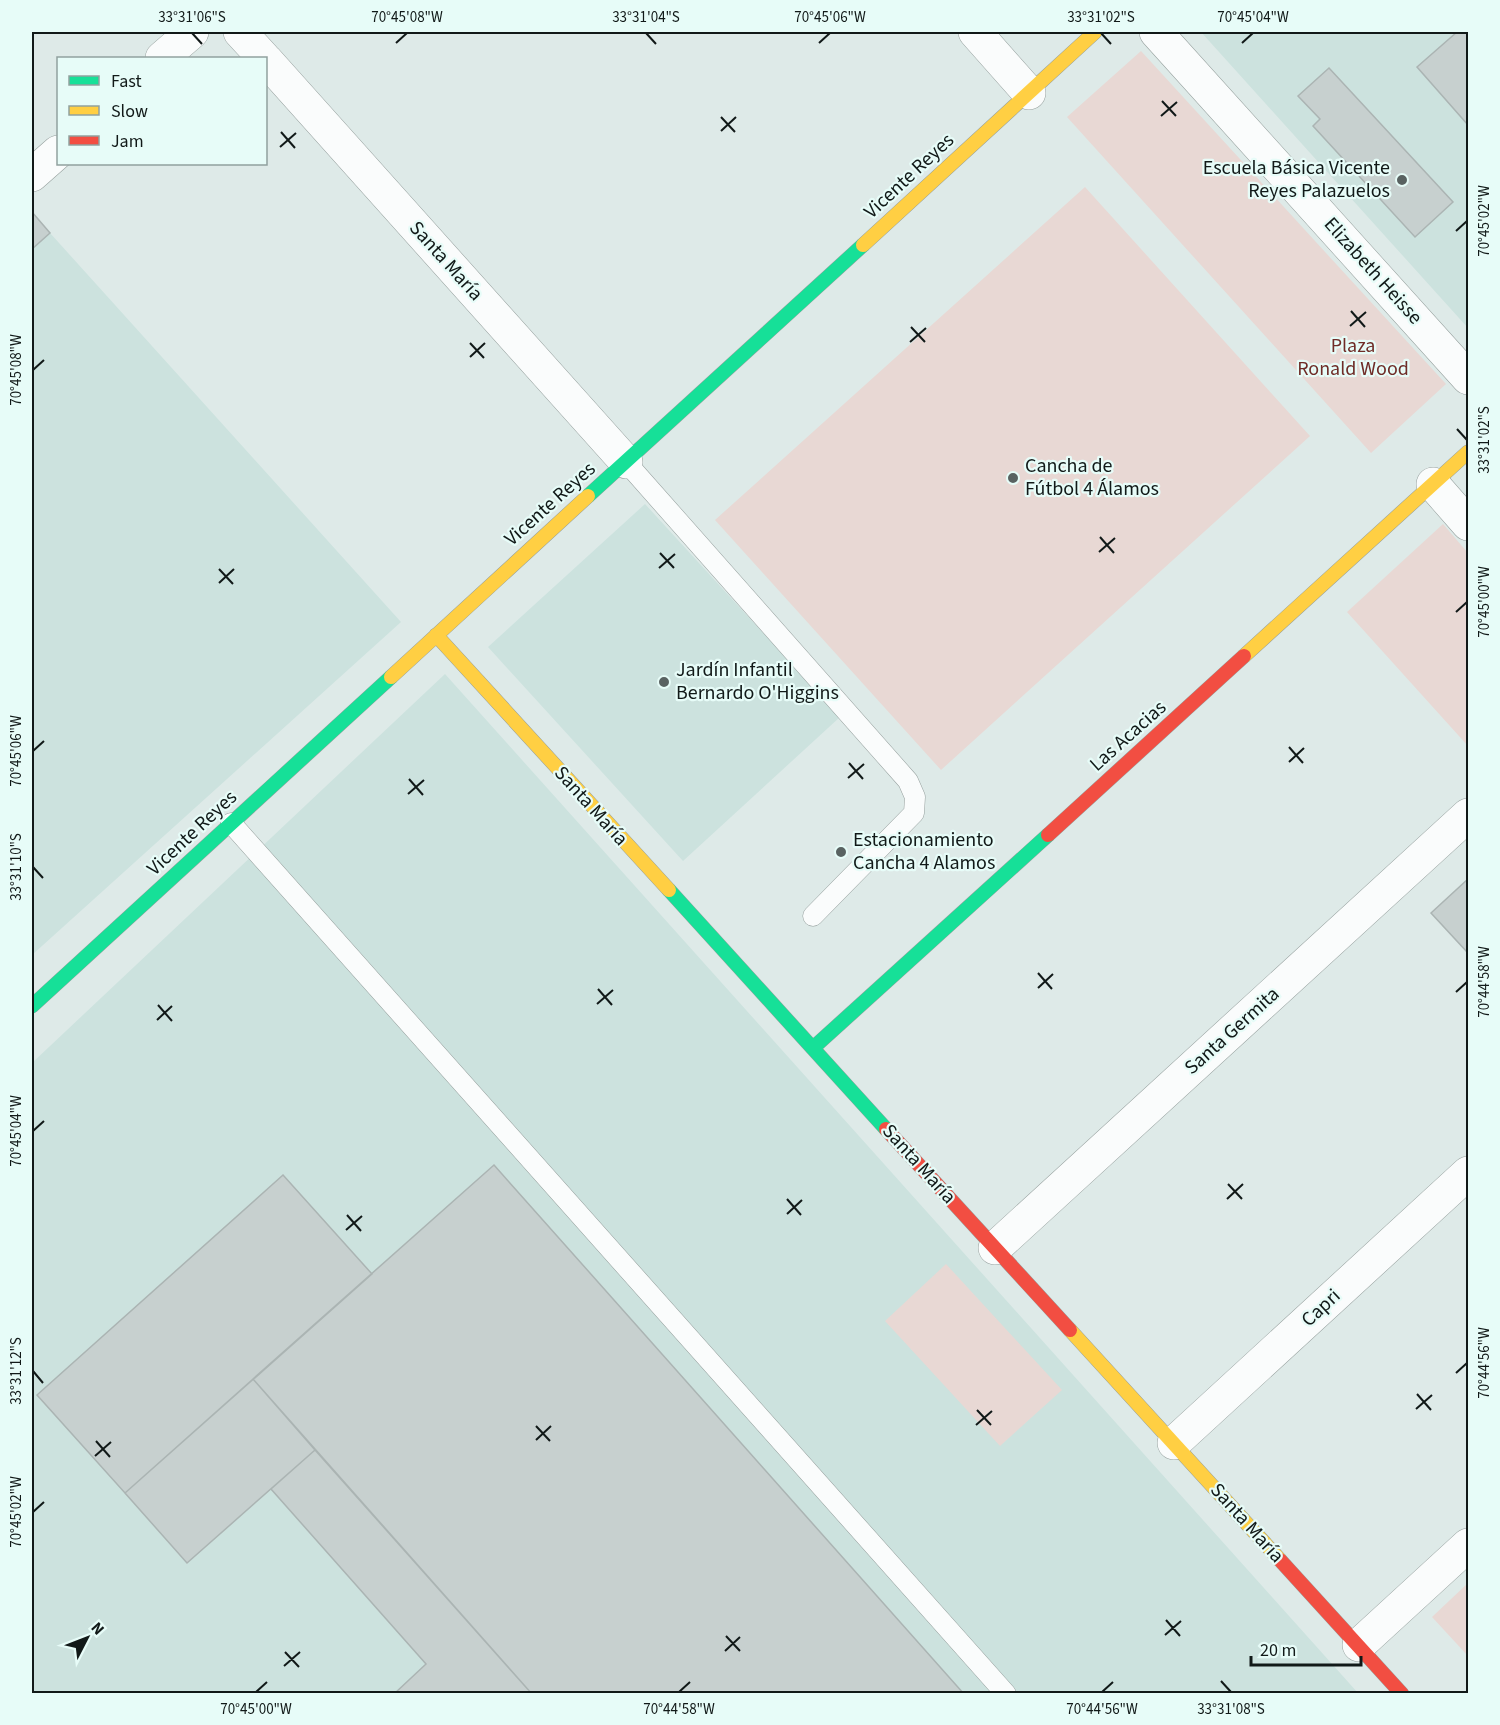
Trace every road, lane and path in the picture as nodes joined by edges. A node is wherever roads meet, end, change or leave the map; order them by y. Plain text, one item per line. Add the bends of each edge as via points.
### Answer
1 (192, 32) edge
2 (240, 32) edge
3 (975, 32) edge
4 (1095, 32) edge
5 (1156, 32) edge
6 (163, 57) edge
7 (263, 57) edge
8 (267, 61) edge
9 (1029, 93) junction
10 (57, 153) edge
11 (32, 175) edge
12 (1468, 378) edge
13 (1468, 452) edge
14 (626, 462) junction
15 (1433, 484) junction
16 (1468, 524) edge
17 (436, 635) junction
18 (1468, 814) edge
19 (231, 823) junction
20 (813, 916) dead end
21 (32, 1006) edge
22 (813, 1048) junction
23 (1468, 1173) edge
24 (995, 1248) junction
25 (1174, 1443) junction
26 (1466, 1552) edge
27 (1359, 1645) junction
28 (1006, 1694) edge
29 (1402, 1694) edge

1 - 6 street
2 - 7 street, Santa María
3 - 9 street
4 - 9 street, Vicente Reyes
5 - 12 street, Elizabeth Heisse
8 - 14 street, Santa María
9 - 14 street, Vicente Reyes
10 - 11 street
13 - 15 street, Las Acacias
14 - 17 street, Vicente Reyes
14 - 20 lane via 908,781 915,797 914,813
15 - 16 street
15 - 22 street, Las Acacias
17 - 19 street, Vicente Reyes
17 - 22 street, Santa María
18 - 24 street, Santa Germita
19 - 21 street, Vicente Reyes
19 - 28 lane
22 - 24 street, Santa María
23 - 25 street, Capri
24 - 25 street, Santa María
25 - 27 street, Santa María
26 - 27 street
27 - 29 street, Santa María

